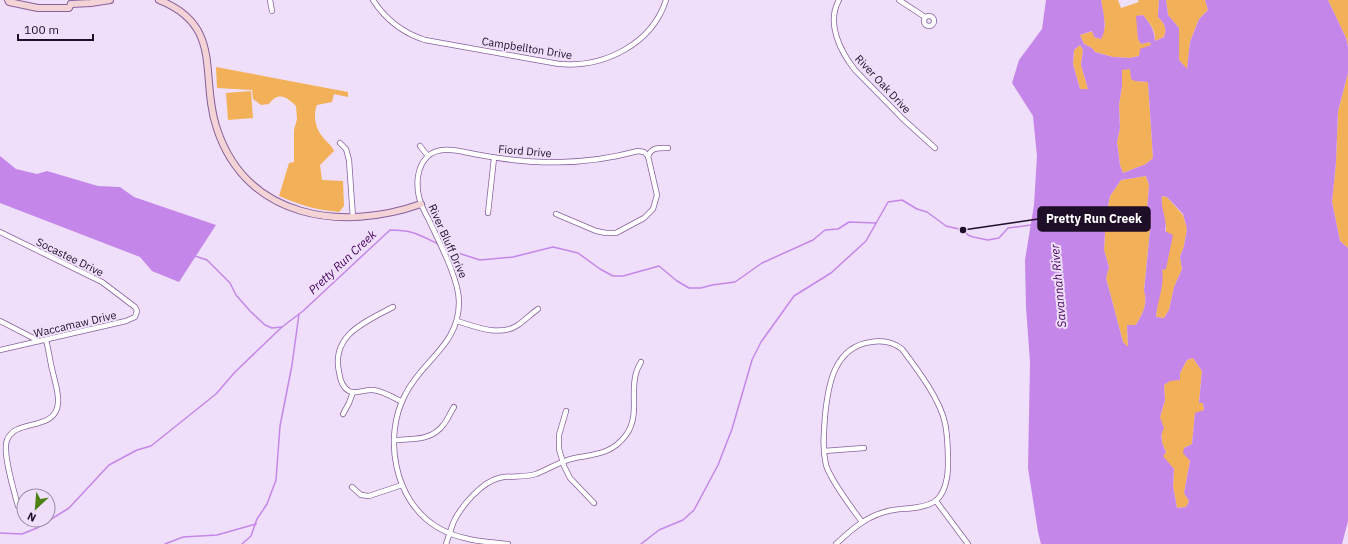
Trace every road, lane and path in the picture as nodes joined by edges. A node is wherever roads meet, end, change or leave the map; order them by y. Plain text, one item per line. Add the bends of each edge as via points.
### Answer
1 (8, 0) edge
2 (110, 0) edge
3 (159, 0) edge
4 (270, 0) edge
5 (373, 0) edge
6 (666, 0) edge
7 (839, 0) edge
8 (899, 0) edge
9 (70, 2) edge
10 (272, 11) dead end
11 (925, 17) dead end
12 (340, 143) dead end
13 (420, 146) dead end
14 (668, 148) dead end
15 (935, 148) dead end
16 (428, 156) junction
17 (648, 156) junction
18 (494, 158) junction
19 (421, 204) junction
20 (488, 213) dead end
21 (556, 214) dead end
22 (353, 218) junction
23 (0, 232) edge
24 (130, 303) joint
25 (392, 307) dead end
26 (538, 309) dead end
27 (0, 321) edge
28 (457, 321) junction
29 (46, 340) junction
30 (38, 341) junction
31 (0, 350) edge
32 (640, 362) dead end
33 (353, 392) junction
34 (402, 402) junction
35 (454, 407) dead end
36 (566, 411) dead end
37 (343, 414) dead end
38 (394, 440) junction
39 (864, 448) dead end
40 (824, 451) junction
41 (563, 461) junction
42 (402, 485) junction
43 (352, 487) dead end
44 (16, 498) edge
45 (936, 501) junction
46 (594, 503) dead end
47 (862, 522) junction
48 (450, 533) junction
49 (446, 544) edge
50 (508, 544) edge
51 (836, 544) edge
52 (968, 544) edge

1 - 9 street via 47,8 69,8
2 - 9 street via 91,3
3 - 22 street, River Bluff Drive via 185,15 202,40 208,62 213,118 226,152 242,174 268,196 291,207 310,214
4 - 10 street
5 - 6 street, Campbellton Drive via 386,17 399,28 421,39 568,64 591,63 608,58 633,44 653,26
7 - 15 street, River Oak Drive via 834,10 833,25 841,47 854,70 902,119
8 - 11 street
12 - 22 street via 346,149 349,160
13 - 16 street
14 - 17 street via 655,148
16 - 18 street, Fiord Drive via 440,150 453,150
16 - 19 street via 419,173 418,192
17 - 18 street, Fiord Drive via 638,151 570,163
17 - 21 street via 657,195 653,209 644,218 616,233 606,233
18 - 20 street
19 - 22 street, River Bluff Drive via 401,211
19 - 28 street, River Bluff Drive via 456,284 459,304
23 - 24 street, Socastee Drive via 102,282
24 - 29 street, Waccamaw Drive via 137,311 133,319
25 - 33 street via 359,325 340,346 339,374 344,387
26 - 28 street via 518,325 502,331 492,331
27 - 30 street
28 - 34 street, River Bluff Drive via 445,345 414,381
29 - 30 street, Waccamaw Drive
29 - 44 street via 59,402 55,414 49,419 16,430 6,440 8,466
30 - 31 street, Waccamaw Drive
32 - 41 street via 635,380 634,419 627,434 603,453
33 - 34 street via 376,390
33 - 37 street
34 - 38 street, River Bluff Drive via 396,418
35 - 38 street via 445,424 432,435 418,439
36 - 41 street via 559,435
38 - 42 street, River Bluff Drive via 396,467
39 - 40 street
40 - 45 street via 828,394 834,373 842,358 862,343 884,341 894,344 912,363 935,399 945,424 948,476
40 - 47 street via 831,475
41 - 46 street via 570,478
41 - 48 street via 536,474 502,477 488,482 462,508
42 - 43 street via 370,496 361,495
42 - 48 street, River Bluff Drive via 410,500 426,519
45 - 47 street via 884,512
45 - 52 street
47 - 51 street
48 - 49 street
48 - 50 street, River Bluff Drive via 477,541

